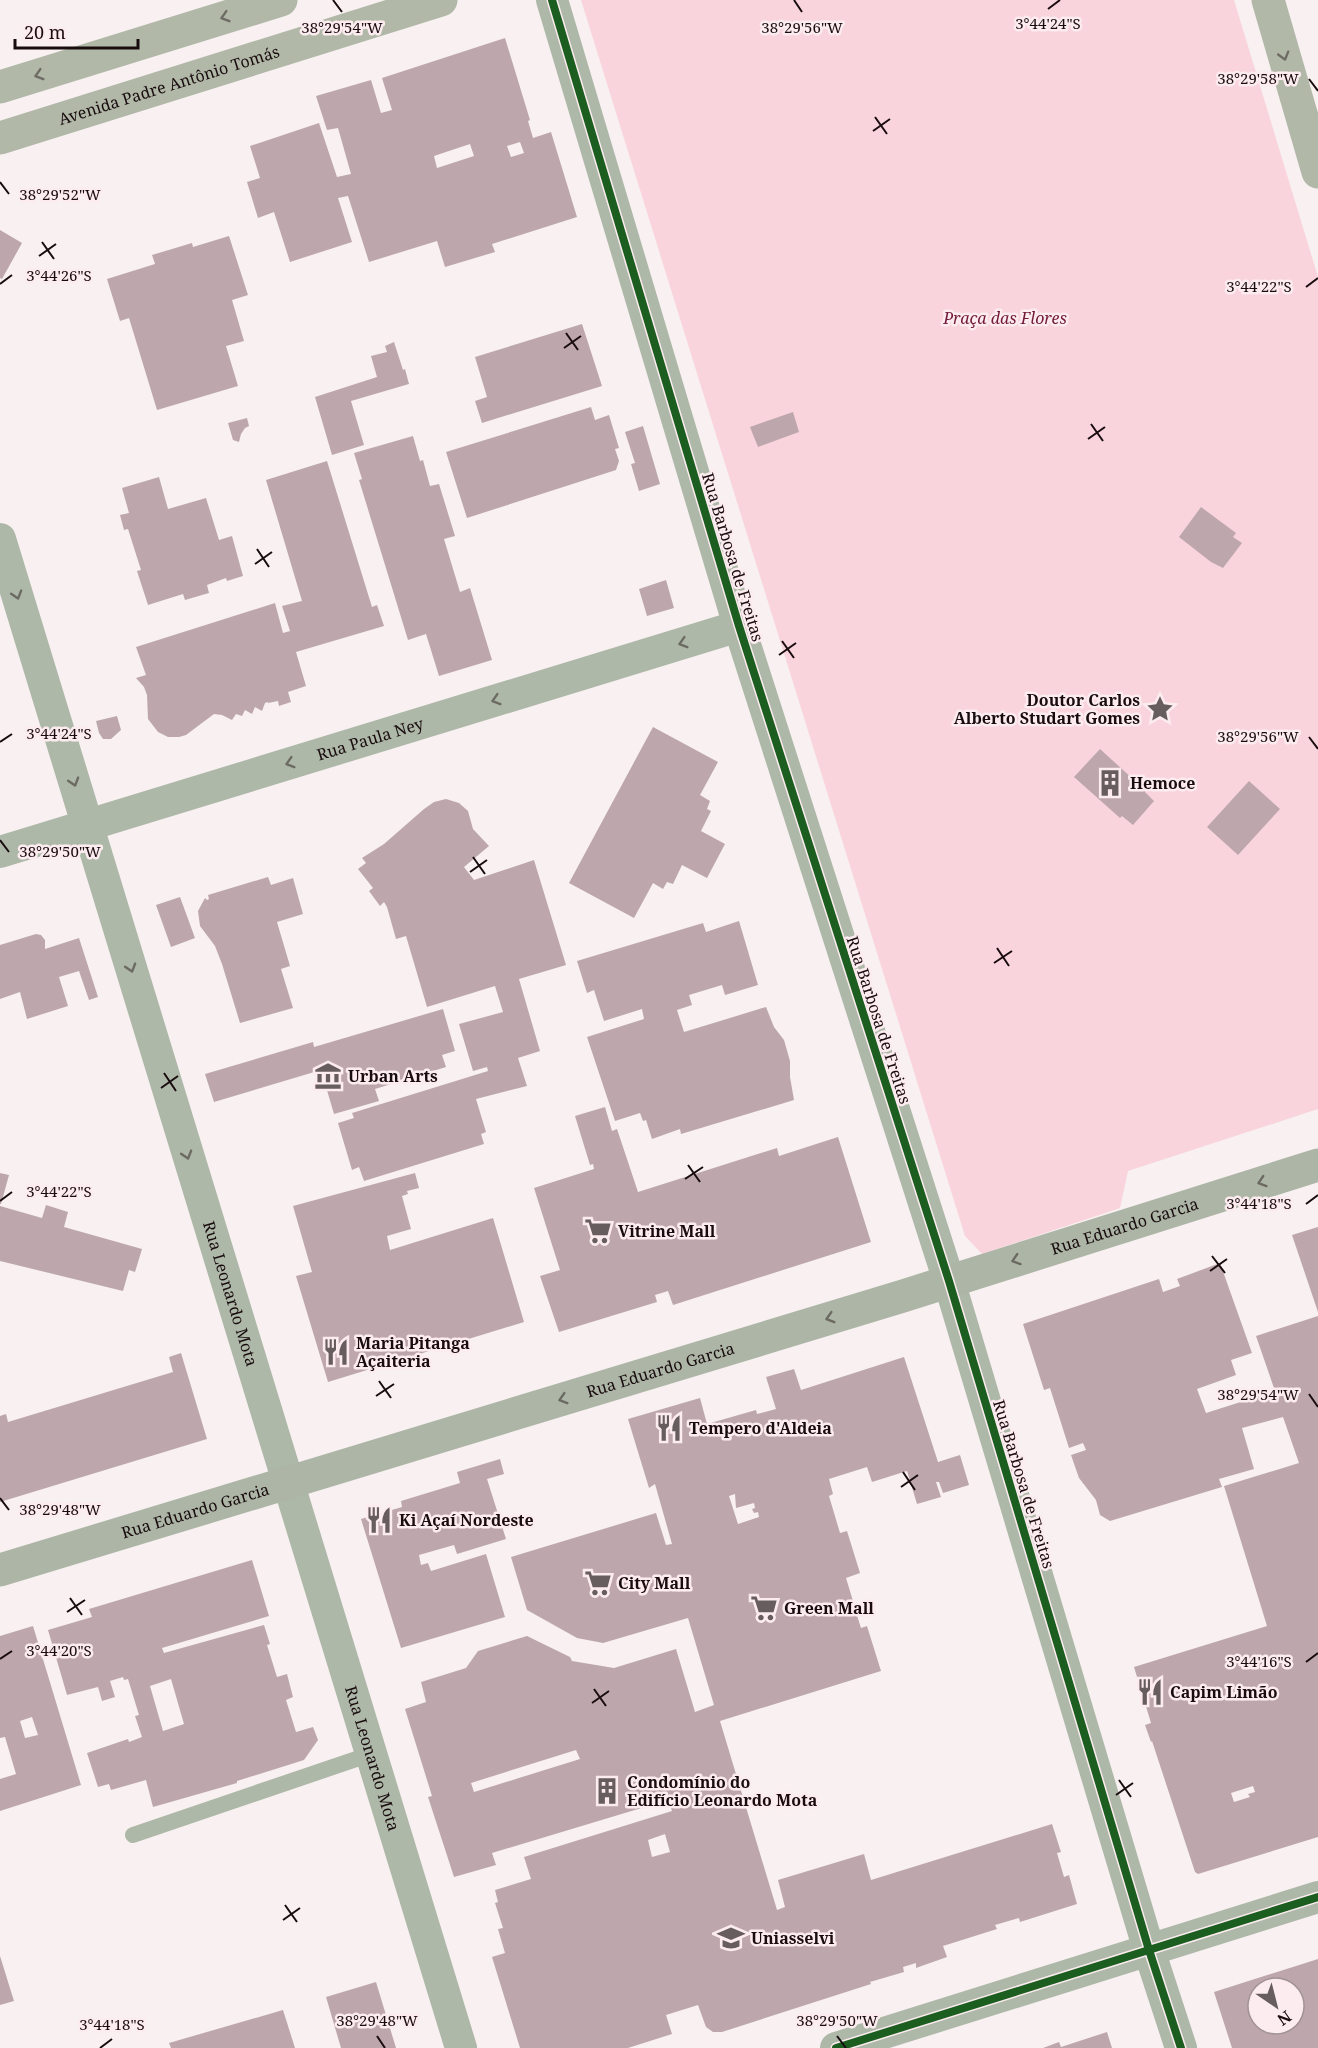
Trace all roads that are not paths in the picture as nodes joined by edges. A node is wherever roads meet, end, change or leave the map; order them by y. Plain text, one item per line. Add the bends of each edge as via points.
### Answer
1 (281, 0) edge
2 (441, 0) edge
3 (552, 0) edge
4 (1268, 0) edge
5 (0, 87) edge
6 (0, 138) edge
7 (1318, 172) edge
8 (0, 539) edge
9 (739, 626) junction
10 (87, 824) junction
11 (0, 852) edge
12 (1318, 1165) edge
13 (949, 1281) junction
14 (287, 1483) junction
15 (0, 1570) edge
16 (371, 1754) junction
17 (133, 1835) dead end
18 (1318, 1897) edge
19 (1149, 1950) junction
20 (461, 2048) edge
21 (836, 2048) edge
22 (1181, 2048) edge

1 -> 5 main road
2 - 6 main road, Avenida Padre Antônio Tomás
3 - 9 street, Rua Barbosa de Freitas
4 -> 7 main road
8 -> 10 street, Rua Leonardo Mota
9 -> 10 street, Rua Paula Ney
9 - 13 street, Rua Barbosa de Freitas
10 - 11 street, Rua Paula Ney
10 -> 14 street, Rua Leonardo Mota
12 -> 13 main road, Rua Eduardo Garcia
13 -> 14 main road, Rua Eduardo Garcia
13 - 19 street, Rua Barbosa de Freitas
14 - 15 main road, Rua Eduardo Garcia
14 - 16 street, Rua Leonardo Mota
16 - 17 lane
16 - 20 street, Rua Leonardo Mota
18 - 19 street
19 - 21 street
19 - 22 street, Rua Barbosa de Freitas

